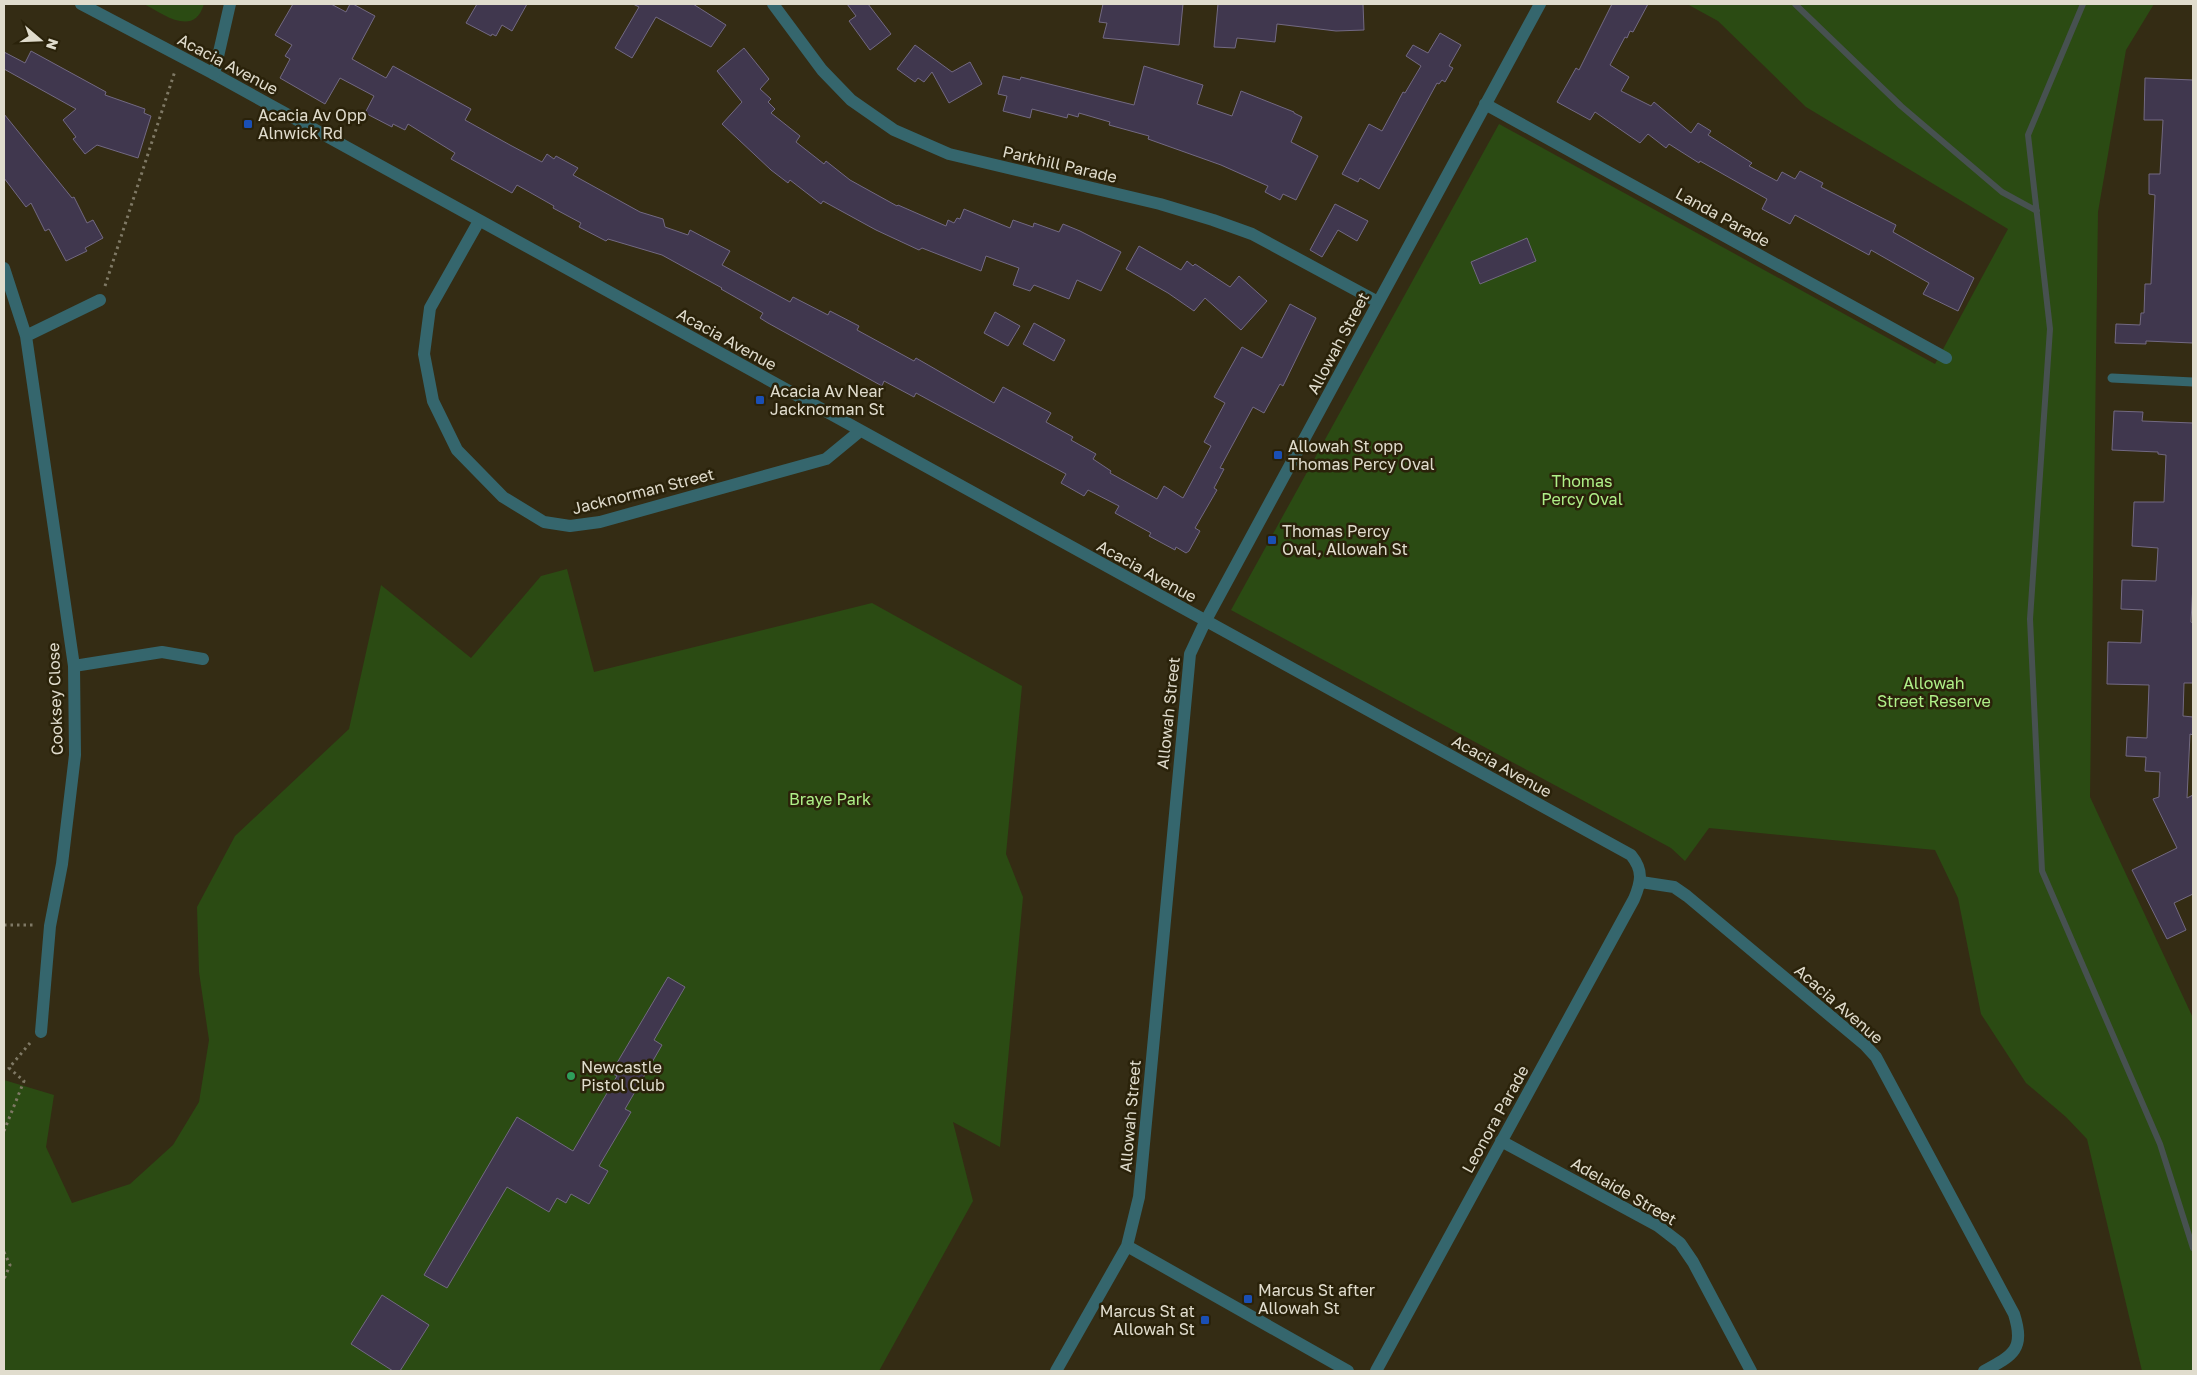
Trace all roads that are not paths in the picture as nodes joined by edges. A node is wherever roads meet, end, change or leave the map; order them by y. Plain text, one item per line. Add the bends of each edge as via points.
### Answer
1 (81, 4) edge
2 (230, 4) edge
3 (774, 4) edge
4 (1540, 4) edge
5 (214, 74) junction
6 (1485, 104) junction
7 (479, 221) junction
8 (4, 268) edge
9 (100, 300) road end
10 (1378, 302) junction
11 (26, 336) junction
12 (1946, 358) dead end
13 (2112, 378) dead end
14 (2193, 382) edge
15 (860, 430) junction
16 (1205, 622) junction
17 (203, 659) dead end
18 (74, 666) junction
19 (1641, 882) junction
20 (41, 1032) road end
21 (1501, 1141) junction
22 (1127, 1246) junction
23 (1056, 1371) edge
24 (1348, 1371) edge
25 (1376, 1371) edge
26 (1751, 1371) edge
27 (1984, 1371) edge

1 - 5 street, Acacia Avenue
2 - 5 street
3 - 10 street, Parkhill Parade via 822,70 851,100 894,130 949,154 1160,204 1213,220 1252,234
4 - 6 street, Allowah Street
5 - 7 street, Acacia Avenue
6 - 10 street, Allowah Street
6 - 12 street, Landa Parade
7 - 15 street, Acacia Avenue
7 - 15 street, Jacknorman Street via 430,308 424,354 433,402 457,450 502,497 544,522 570,526 600,522 826,459
8 - 11 street, Cooksey Close
9 - 11 street
10 - 16 street, Allowah Street
11 - 18 street, Cooksey Close
13 - 14 lane
15 - 16 street, Acacia Avenue
16 - 19 street, Acacia Avenue via 1623,850 1638,864
16 - 22 street, Allowah Street via 1190,654 1138,1198
17 - 18 street via 162,652
18 - 20 street, Cooksey Close via 75,755 62,864 50,926
19 - 21 street, Leonora Parade
19 - 27 street, Acacia Avenue via 1674,887 1687,896 1876,1057 2014,1314 2019,1341 2012,1353
21 - 25 street, Leonora Parade
21 - 26 street, Adelaide Street via 1658,1226 1680,1243
22 - 23 street, Allowah Street
22 - 24 street

